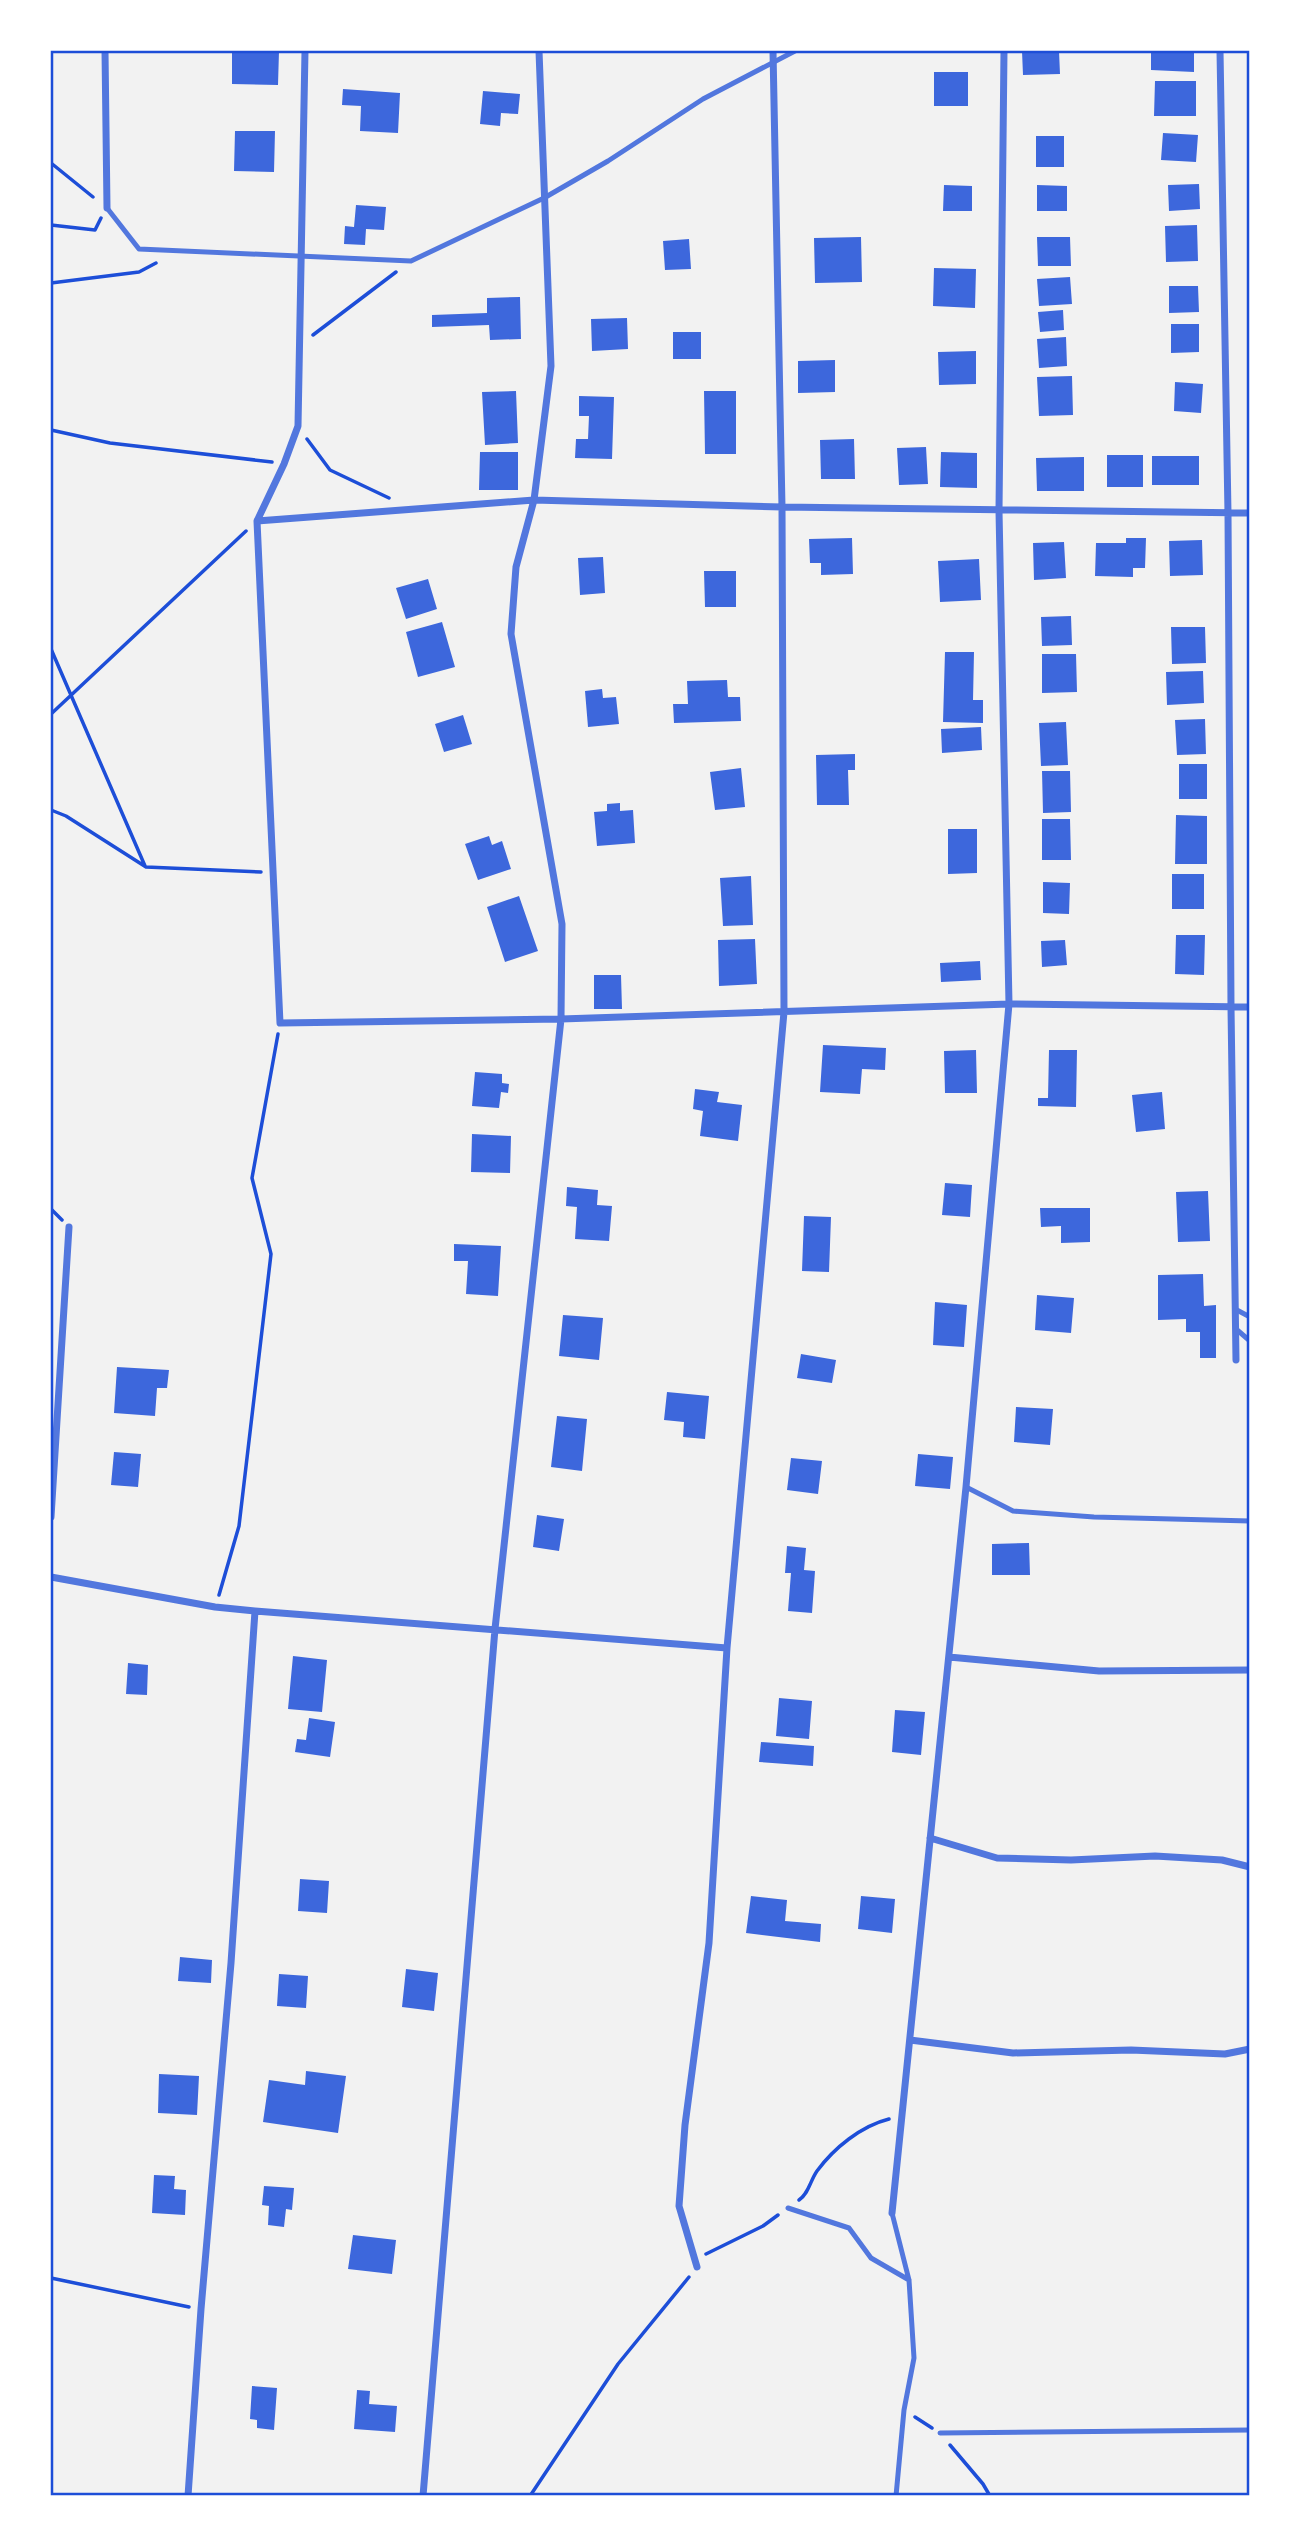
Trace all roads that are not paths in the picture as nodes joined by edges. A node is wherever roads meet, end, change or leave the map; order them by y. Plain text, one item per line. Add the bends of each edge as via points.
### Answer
1 (105, 51) edge
2 (305, 51) edge
3 (539, 51) edge
4 (773, 51) edge
5 (795, 51) edge
6 (1004, 51) edge
7 (1220, 51) edge
8 (773, 64) junction
9 (544, 198) junction
10 (107, 208) joint
11 (303, 256) junction
12 (534, 500) junction
13 (782, 507) junction
14 (999, 511) junction
15 (1228, 513) junction
16 (1250, 513) edge
17 (257, 520) junction
18 (1009, 1004) junction
19 (1231, 1007) junction
20 (1250, 1007) edge
21 (784, 1012) junction
22 (561, 1019) junction
23 (69, 1227) dead end
24 (1235, 1309) junction
25 (1250, 1317) edge
26 (1236, 1329) junction
27 (1250, 1341) edge
28 (1236, 1360) dead end
29 (967, 1487) junction
30 (51, 1517) edge
31 (1250, 1521) edge
32 (51, 1577) edge
33 (255, 1611) junction
34 (495, 1629) junction
35 (727, 1648) junction
36 (949, 1657) junction
37 (1250, 1670) edge
38 (930, 1838) junction
39 (1250, 1867) edge
40 (909, 2040) junction
41 (1250, 2049) edge
42 (788, 2208) road end
43 (892, 2213) joint
44 (697, 2267) road end
45 (909, 2280) junction
46 (1250, 2430) edge
47 (940, 2433) road end
48 (188, 2496) edge
49 (423, 2496) edge
50 (896, 2496) edge

1 - 10 street
2 - 11 street
3 - 9 street
4 - 8 street
5 - 8 lane
6 - 14 street
7 - 15 street
8 - 9 lane via 703,99
8 - 13 street
9 - 11 lane via 411,261
9 - 12 street via 551,366
10 - 11 lane via 139,249
11 - 17 street via 298,426
12 - 13 street
12 - 17 street
12 - 22 street via 516,567 511,634 562,924
13 - 14 street
13 - 21 street
14 - 15 street
14 - 18 street
15 - 16 street
15 - 19 street
17 - 22 street via 280,1023
18 - 19 street
18 - 21 street
18 - 29 street
19 - 20 street
19 - 24 street
21 - 22 street
21 - 35 street
22 - 34 street
23 - 30 street
24 - 25 lane
24 - 26 street
26 - 27 lane
26 - 28 street
29 - 31 lane via 1013,1510
29 - 36 street
32 - 33 street
33 - 34 street
33 - 48 street
34 - 35 street
34 - 49 street
35 - 44 street via 709,1943 679,2206
36 - 37 street via 1099,1671
36 - 38 street
38 - 39 street via 997,1858 1155,1856 1222,1860
38 - 40 street
40 - 41 street via 1013,2053 1131,2050 1225,2054
40 - 43 street
42 - 45 lane via 849,2228 871,2258
43 - 45 lane
45 - 50 lane via 914,2358
46 - 47 lane

